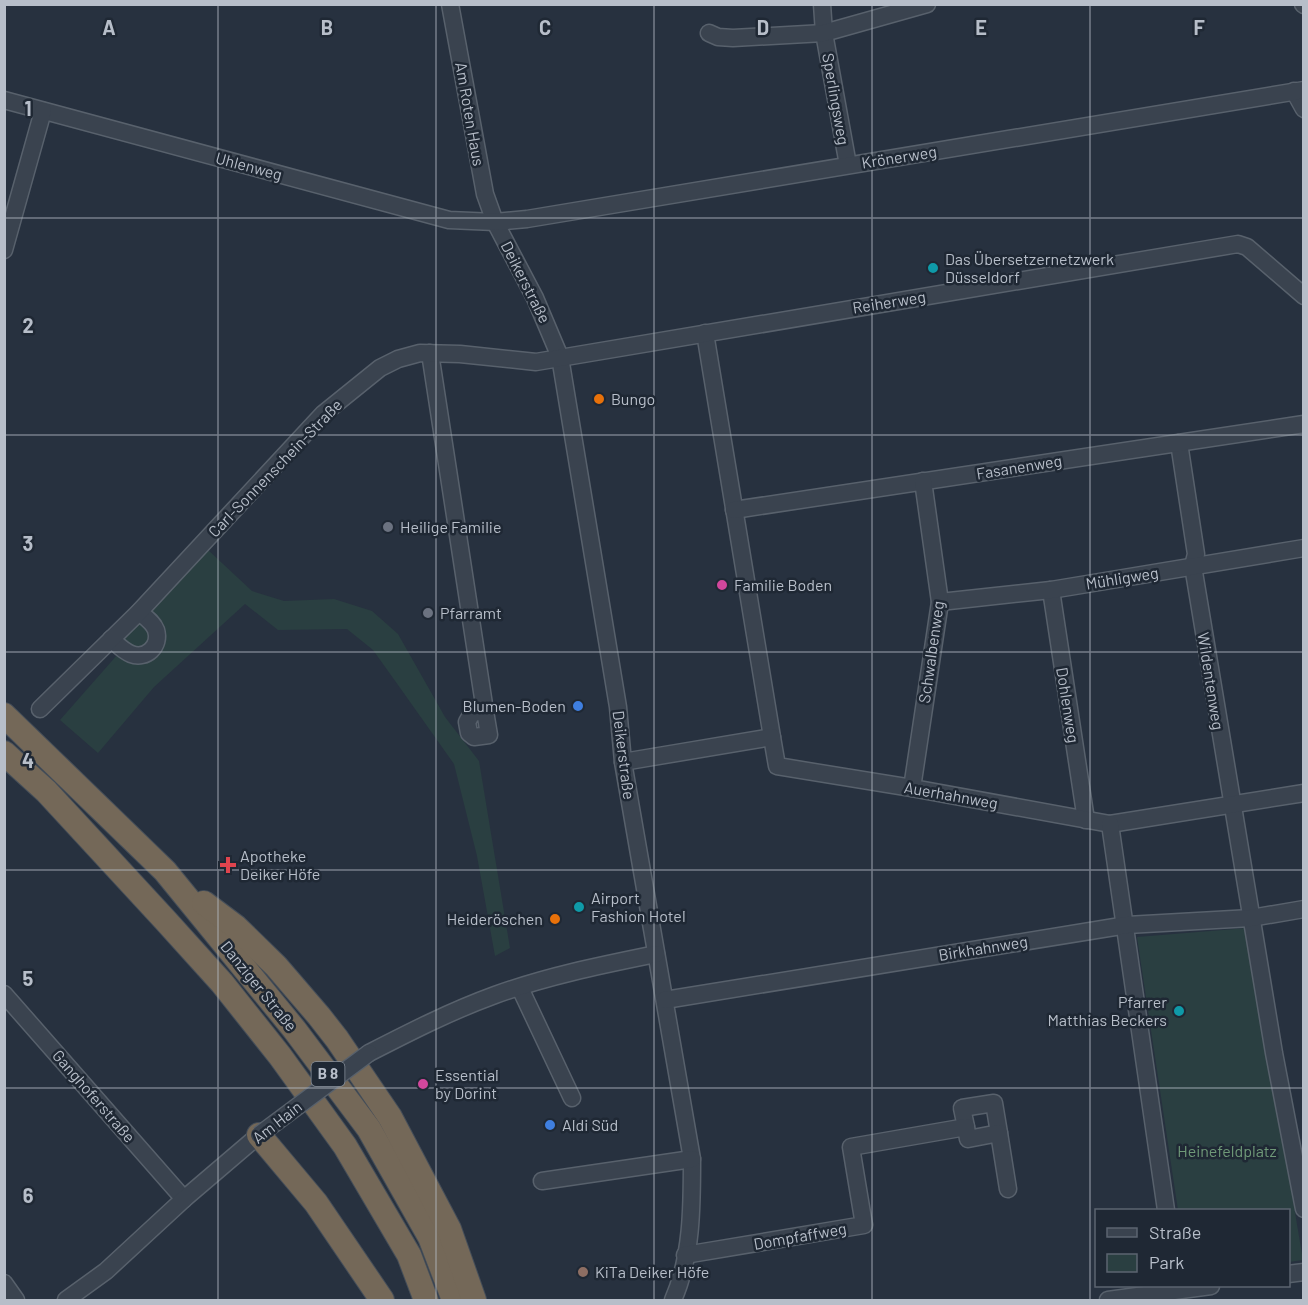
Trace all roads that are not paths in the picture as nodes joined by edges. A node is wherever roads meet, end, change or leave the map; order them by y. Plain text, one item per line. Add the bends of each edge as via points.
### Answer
1 (450, 4) edge
2 (822, 4) edge
3 (927, 4) edge
4 (709, 33) dead end
5 (824, 33) junction
6 (1299, 90) edge
7 (4, 100) edge
8 (1304, 109) edge
9 (42, 111) junction
10 (848, 165) junction
11 (495, 222) junction
12 (4, 250) edge
13 (1304, 296) edge
14 (705, 333) junction
15 (430, 353) junction
16 (560, 357) junction
17 (1304, 424) edge
18 (1179, 443) junction
19 (923, 481) junction
20 (734, 510) junction
21 (1304, 548) edge
22 (1193, 566) junction
23 (1051, 590) junction
24 (940, 602) junction
25 (139, 612) junction
26 (111, 639) junction
27 (40, 709) dead end
28 (485, 711) dead end
29 (4, 715) edge
30 (772, 737) junction
31 (4, 753) edge
32 (623, 762) junction
33 (912, 788) junction
34 (1304, 793) edge
35 (1231, 805) junction
36 (1086, 819) junction
37 (1110, 824) junction
38 (165, 871) junction
39 (1304, 909) edge
40 (1251, 918) junction
41 (1126, 925) junction
42 (656, 954) junction
43 (520, 988) junction
44 (4, 994) edge
45 (664, 1000) junction
46 (572, 1098) dead end
47 (966, 1127) junction
48 (999, 1133) junction
49 (259, 1135) junction
50 (692, 1159) junction
51 (542, 1181) dead end
52 (1301, 1183) edge
53 (1008, 1189) dead end
54 (184, 1199) junction
55 (1167, 1209) edge
56 (1304, 1209) edge
57 (685, 1255) junction
58 (4, 1283) edge
59 (1206, 1287) edge
60 (1180, 1292) edge
61 (16, 1300) edge
62 (66, 1300) edge
63 (382, 1300) edge
64 (426, 1300) edge
65 (454, 1300) edge
66 (474, 1300) edge
67 (673, 1300) edge
68 (1108, 1300) edge

1 - 11 street, Am Roten Haus via 484,194
2 - 5 street, Sperlingsweg
3 - 5 street
4 - 5 street, Sperlingsweg via 733,38
5 - 10 street, Sperlingsweg
6 - 8 street
6 - 10 street, Krönerweg
7 - 9 street, Uhlenweg
9 - 11 street, Uhlenweg via 449,220
9 - 12 street
10 - 11 street, Krönerweg
11 - 16 street, Deikerstraße via 535,298
13 - 14 street, Reiherweg via 1247,247 1238,244
14 - 16 street, Reiherweg
14 - 20 street
15 - 16 street, Carl-Sonnenschein-Straße via 536,362
15 - 25 street, Carl-Sonnenschein-Straße via 388,363 338,400
15 - 28 street
16 - 32 street, Deikerstraße via 618,707
17 - 18 street, Fasanenweg
18 - 19 street, Fasanenweg
18 - 22 street, Wildentenweg via 1196,554
19 - 20 street, Fasanenweg
19 - 24 street, Schwalbenweg
20 - 30 street
21 - 22 street, Mühligweg
22 - 23 street, Mühligweg
22 - 35 street, Wildentenweg
23 - 24 street, Mühligweg
23 - 36 street, Dohlenweg
24 - 33 street, Schwalbenweg
25 - 26 street, Carl-Sonnenschein-Straße
25 - 26 street via 155,629 154,649 133,655
26 - 27 street, Carl-Sonnenschein-Straße
29 - 38 highway, Danziger Straße / B 8
30 - 32 street
30 - 33 street, Auerhahnweg via 777,766
31 - 64 highway, Danziger Straße / B 8 via 46,791 166,921 280,1056 345,1146 409,1255
32 - 42 street, Deikerstraße
33 - 36 street, Auerhahnweg
34 - 35 street, Auerhahnweg
35 - 37 street, Auerhahnweg
35 - 40 street, Wildentenweg
36 - 37 street, Auerhahnweg
37 - 41 street
38 - 65 highway, Danziger Straße / B 8 via 294,1029 369,1129 430,1237
38 - 66 highway via 236,927 276,966 337,1039 390,1116 443,1219
39 - 40 street, Birkhahnweg
40 - 41 street, Birkhahnweg
40 - 52 street
41 - 45 street, Birkhahnweg
41 - 55 street
42 - 43 street, Am Hain via 575,971
42 - 45 street, Deikerstraße
43 - 46 street
43 - 49 street, Am Hain, bridge via 446,1014 369,1053
44 - 54 street, Ganghoferstraße
45 - 50 street, Deikerstraße
47 - 48 street via 968,1139
47 - 48 street via 962,1108 994,1103
47 - 57 street, Dompfaffweg via 851,1147 864,1225
48 - 53 street
49 - 54 street, Am Hain
49 - 63 highway via 316,1203
50 - 51 street
50 - 57 street, Deikerstraße via 692,1211
52 - 56 street
54 - 62 street, Am Hain via 106,1271
57 - 67 street, Deikerstraße
58 - 61 street
59 - 60 street
60 - 68 street

